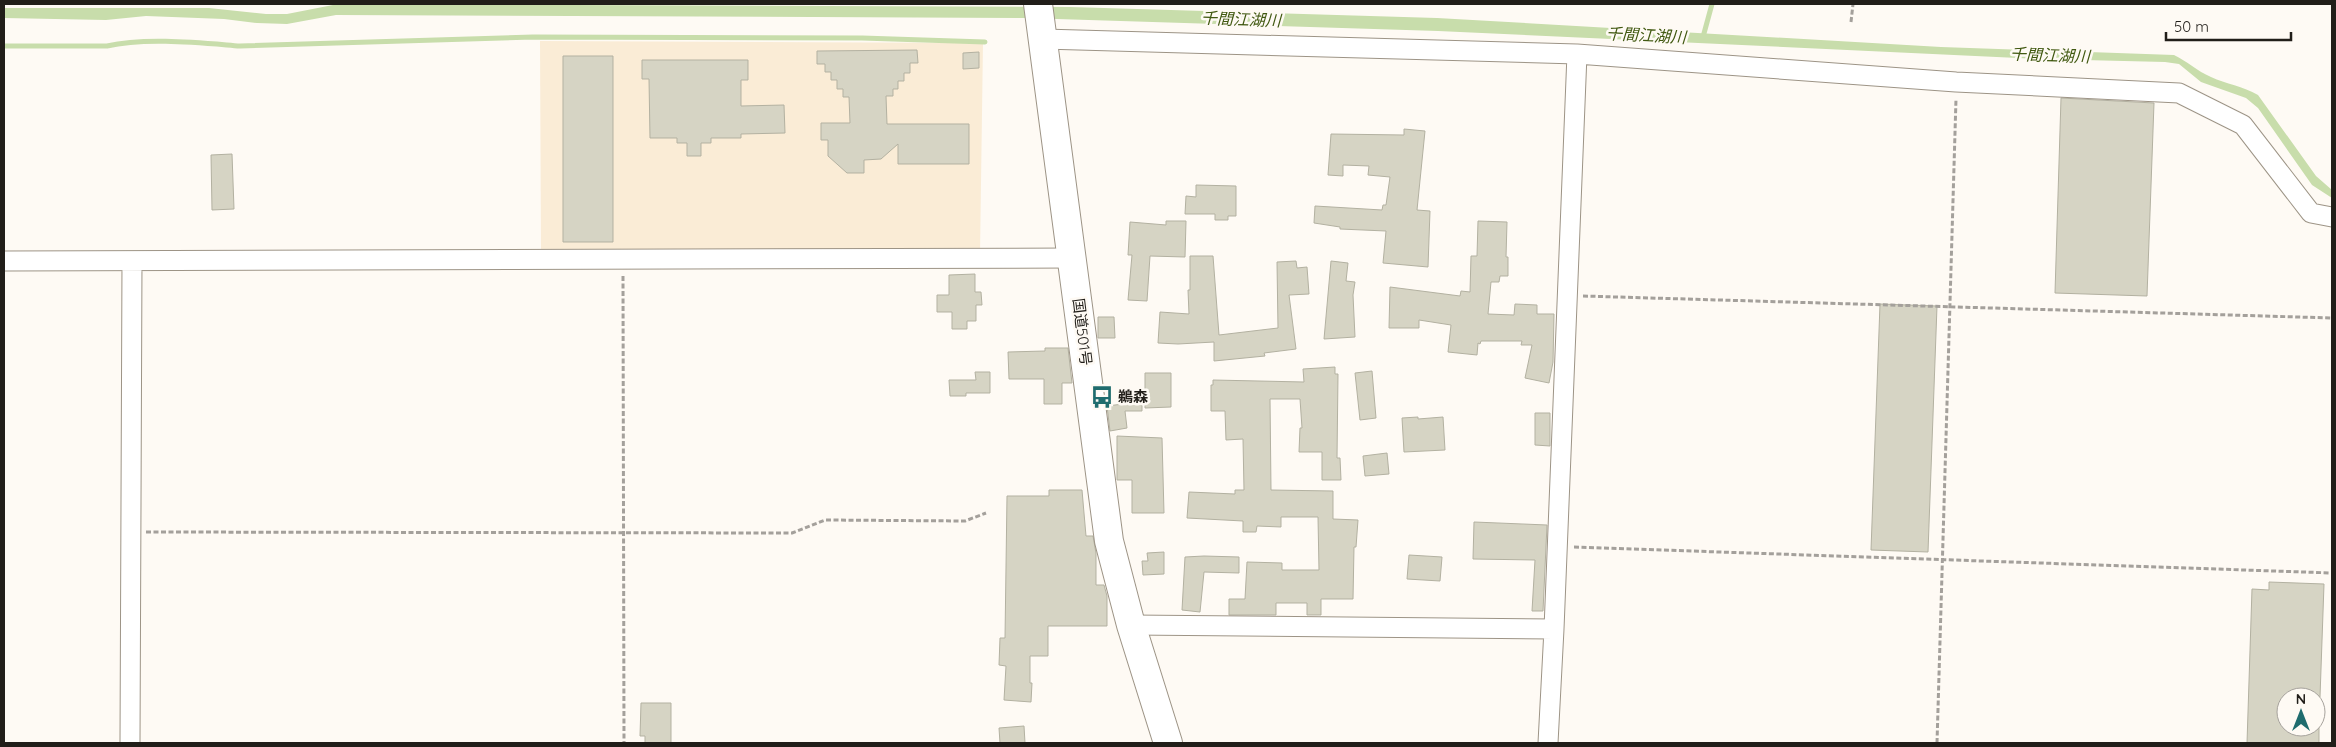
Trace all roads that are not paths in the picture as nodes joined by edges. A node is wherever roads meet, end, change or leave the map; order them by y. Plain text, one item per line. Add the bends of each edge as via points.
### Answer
1 (1041, 23) edge
2 (1576, 54) junction
3 (2332, 217) edge
4 (1073, 258) junction
5 (132, 260) junction
6 (4, 261) edge
7 (1131, 626) junction
8 (1554, 629) junction
9 (130, 743) edge
10 (1168, 743) edge
11 (1548, 743) edge

1 - 2 street
1 - 4 highway, 国道501号
2 - 3 street via 1956,82 2179,93 2243,125 2311,213
2 - 8 street
4 - 5 street
4 - 7 highway, 国道501号 via 1109,541
5 - 6 street
5 - 9 street
7 - 8 street
7 - 10 highway, 国道501号
8 - 11 street

